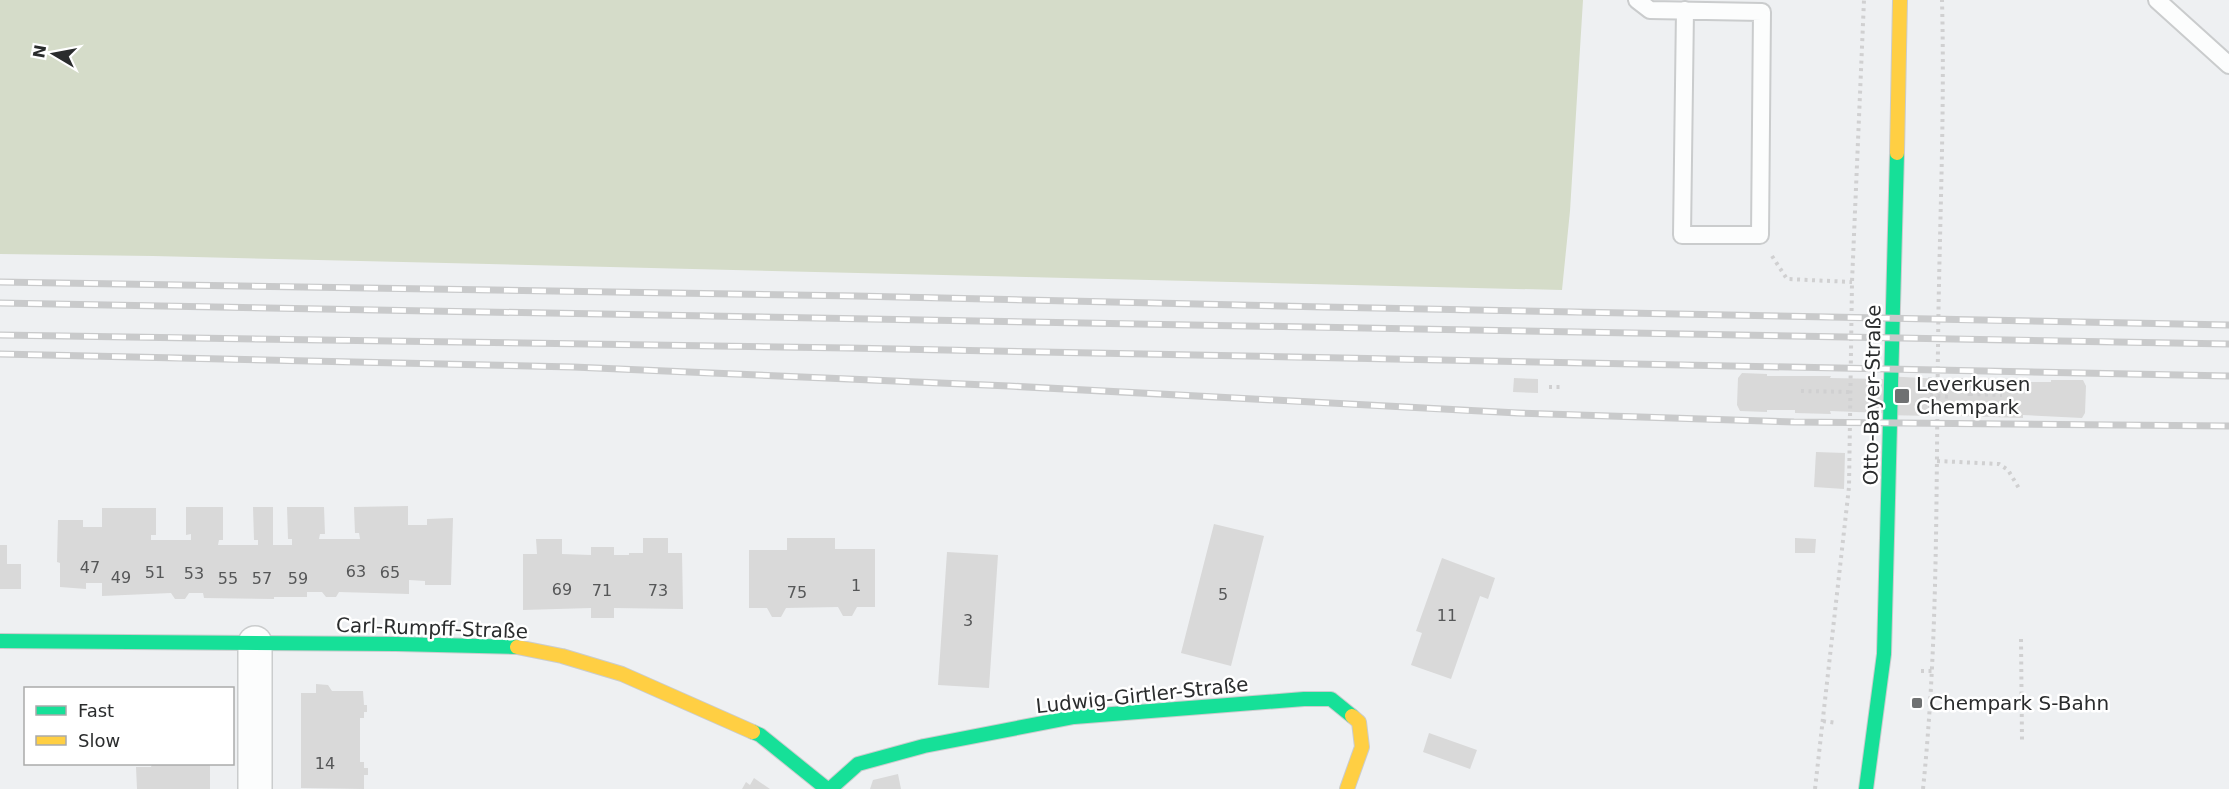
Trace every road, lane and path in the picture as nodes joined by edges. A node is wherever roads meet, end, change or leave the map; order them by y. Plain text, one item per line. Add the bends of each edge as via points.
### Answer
1 (1637, 0) edge
2 (1864, 0) edge
3 (1900, 0) edge
4 (1942, 0) edge
5 (2157, 0) edge
6 (1685, 10) junction
7 (2229, 66) edge
8 (1760, 235) junction
9 (1852, 282) junction
10 (1930, 377) dead end
11 (1938, 382) junction
12 (1549, 387) dead end
13 (1560, 387) dead end
14 (1801, 391) dead end
15 (1850, 392) junction
16 (1970, 394) junction
17 (1930, 395) junction
18 (1938, 395) junction
19 (2002, 395) dead end
20 (1937, 409) junction
21 (1930, 415) dead end
22 (1937, 461) junction
23 (2020, 490) dead end
24 (2021, 639) dead end
25 (0, 641) edge
26 (255, 643) junction
27 (1932, 670) junction
28 (1921, 671) dead end
29 (1823, 721) junction
30 (1837, 723) dead end
31 (2022, 741) dead end
32 (255, 789) edge
33 (828, 789) edge
34 (1347, 789) edge
35 (1815, 789) edge
36 (1866, 789) edge
37 (1923, 789) edge

1 - 6 lane via 1650,10
2 - 9 path
3 - 36 street, Otto-Bayer-Straße via 1884,654
4 - 11 path
5 - 7 lane
6 - 8 lane via 1762,12
6 - 8 lane via 1682,235
8 - 9 path via 1787,279
9 - 15 path
10 - 17 path
11 - 16 path via 1970,383
11 - 18 path
12 - 13 path
14 - 15 path
15 - 29 path via 1849,487
16 - 19 path
16 - 20 path via 1969,409
17 - 18 path via 1949,397
17 - 21 path
18 - 20 path
20 - 22 path
22 - 23 path via 1999,464 2008,470
22 - 27 path
24 - 31 path
25 - 26 street, Carl-Rumpff-Straße
26 - 32 street
26 - 33 street, Carl-Rumpff-Straße via 512,646 562,656 622,674 759,735
27 - 28 path
27 - 37 path
29 - 30 path
29 - 35 path
33 - 34 street, Ludwig-Girtler-Straße via 858,764 924,746 1074,717 1331,699 1359,722 1362,747

